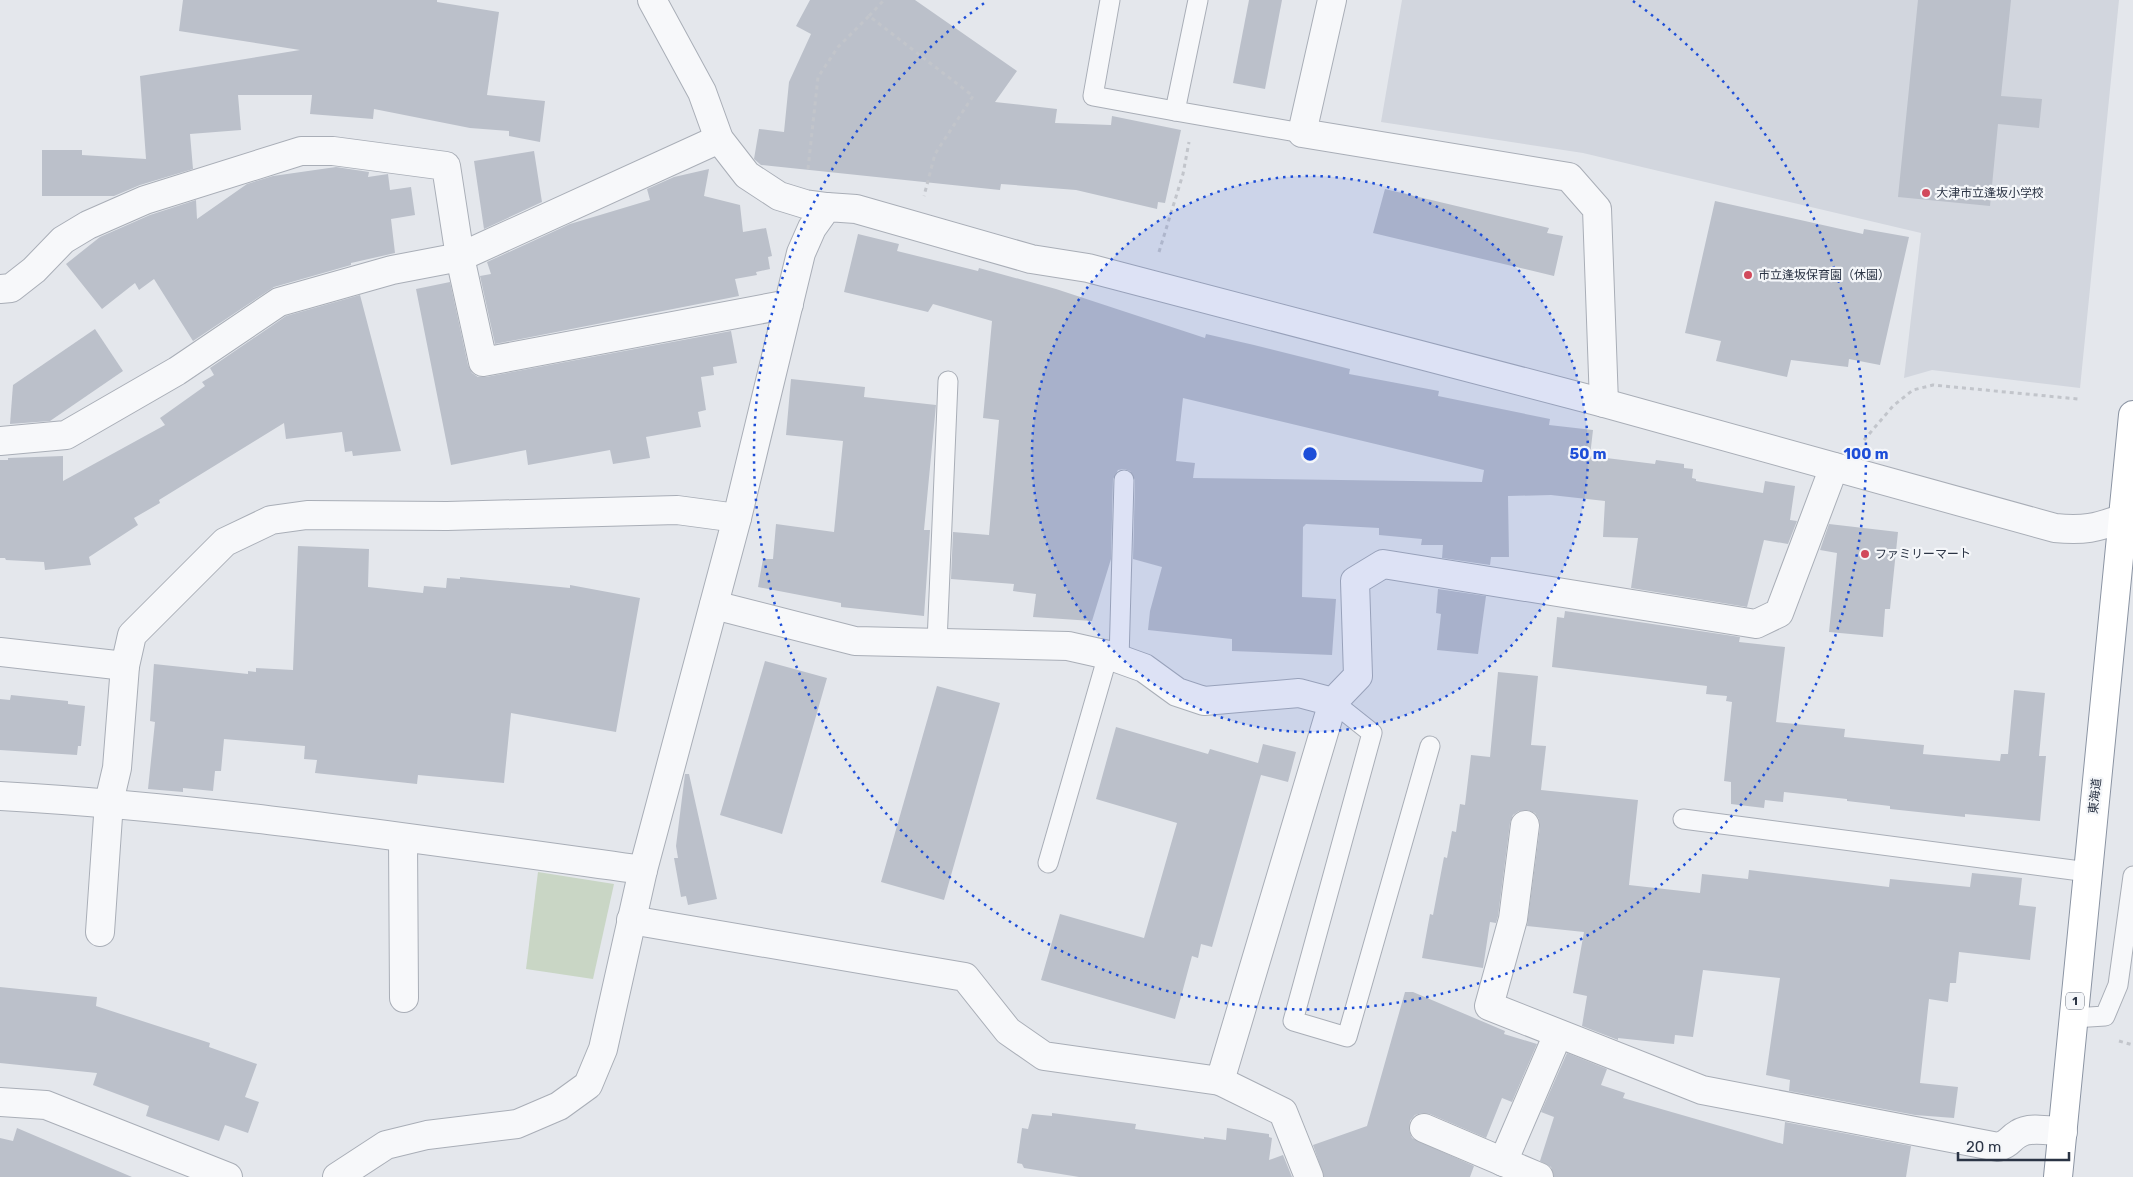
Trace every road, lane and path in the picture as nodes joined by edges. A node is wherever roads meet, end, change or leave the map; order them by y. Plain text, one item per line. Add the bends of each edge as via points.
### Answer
1 (652, 0) edge
2 (884, 0) edge
3 (1110, 0) edge
4 (1198, 0) edge
5 (1332, 0) edge
6 (869, 16) junction
7 (1175, 111) junction
8 (1192, 133) dead end
9 (1302, 133) junction
10 (719, 139) junction
11 (816, 206) junction
12 (911, 226) junction
13 (460, 257) junction
14 (1149, 284) junction
15 (0, 289) edge
16 (789, 304) junction
17 (948, 381) dead end
18 (2078, 399) dead end
19 (1604, 403) junction
20 (2133, 415) edge
21 (1871, 429) dead end
22 (0, 441) edge
23 (1834, 467) junction
24 (1124, 480) dead end
25 (737, 518) junction
26 (2123, 518) junction
27 (714, 605) junction
28 (937, 643) junction
29 (0, 652) edge
30 (1113, 657) junction
31 (125, 666) junction
32 (1333, 702) junction
33 (1430, 746) dead end
34 (0, 796) edge
35 (109, 802) junction
36 (1683, 819) dead end
37 (1525, 824) dead end
38 (403, 838) junction
39 (1048, 863) dead end
40 (642, 870) junction
41 (2088, 872) junction
42 (2133, 876) edge
43 (631, 920) junction
44 (100, 932) dead end
45 (404, 998) dead end
46 (2074, 1018) junction
47 (1558, 1034) junction
48 (1220, 1081) junction
49 (0, 1102) edge
50 (1424, 1128) dead end
51 (2063, 1132) junction
52 (1503, 1162) junction
53 (228, 1177) edge
54 (338, 1177) edge
55 (1309, 1177) edge
56 (1539, 1177) edge
57 (2058, 1177) edge

1 - 10 street via 702,92
2 - 6 path
3 - 7 lane via 1093,96
4 - 7 lane
5 - 9 street
6 - 11 path via 838,47 818,77
6 - 12 path via 973,96 935,154 928,186
7 - 9 lane
8 - 14 path via 1183,174
9 - 19 street via 1569,177 1597,209
10 - 11 street via 747,174 779,196
10 - 13 street
11 - 12 street via 856,209
11 - 16 street
12 - 14 street via 1031,260 1088,268
13 - 15 street via 446,166 332,151 301,151 145,200 88,225 63,240 34,270 10,288
13 - 16 street via 483,362
13 - 22 street via 392,270 279,302 177,371 66,435
14 - 19 street
16 - 25 street
17 - 28 lane
18 - 21 path via 1933,385 1913,390
19 - 23 street
20 - 26 highway, 東海道 / 1
23 - 26 street via 2055,528 2093,529
23 - 32 street via 1779,613 1756,624 1383,564 1355,581 1358,676
24 - 30 lane
25 - 27 street
25 - 31 street via 677,510 447,516 307,515 271,520 225,542 132,635
26 - 41 highway, 東海道 / 1
27 - 28 street via 855,642
27 - 40 street
28 - 30 street via 1068,646
29 - 31 street
30 - 32 street via 1144,668 1177,692 1204,701 1298,693
30 - 39 lane
31 - 35 street via 117,768
32 - 33 lane via 1372,734 1293,1021 1347,1036
32 - 48 street
34 - 35 street
35 - 38 street
35 - 44 street
36 - 41 lane
37 - 47 street via 1513,919 1490,1006
38 - 40 street
38 - 45 street
40 - 43 street
41 - 46 highway, 東海道 / 1
42 - 46 lane via 2118,985 2105,1016
43 - 48 street via 965,977 1008,1032 1044,1056
43 - 54 street via 603,1049 588,1085 559,1106 517,1124 428,1135 386,1145
46 - 51 highway, 東海道 / 1
47 - 51 street via 1702,1090 1998,1147 2029,1129
47 - 52 street
48 - 55 street via 1283,1112
49 - 53 street via 46,1105
50 - 52 street
51 - 57 highway, 東海道 / 1
52 - 56 street

